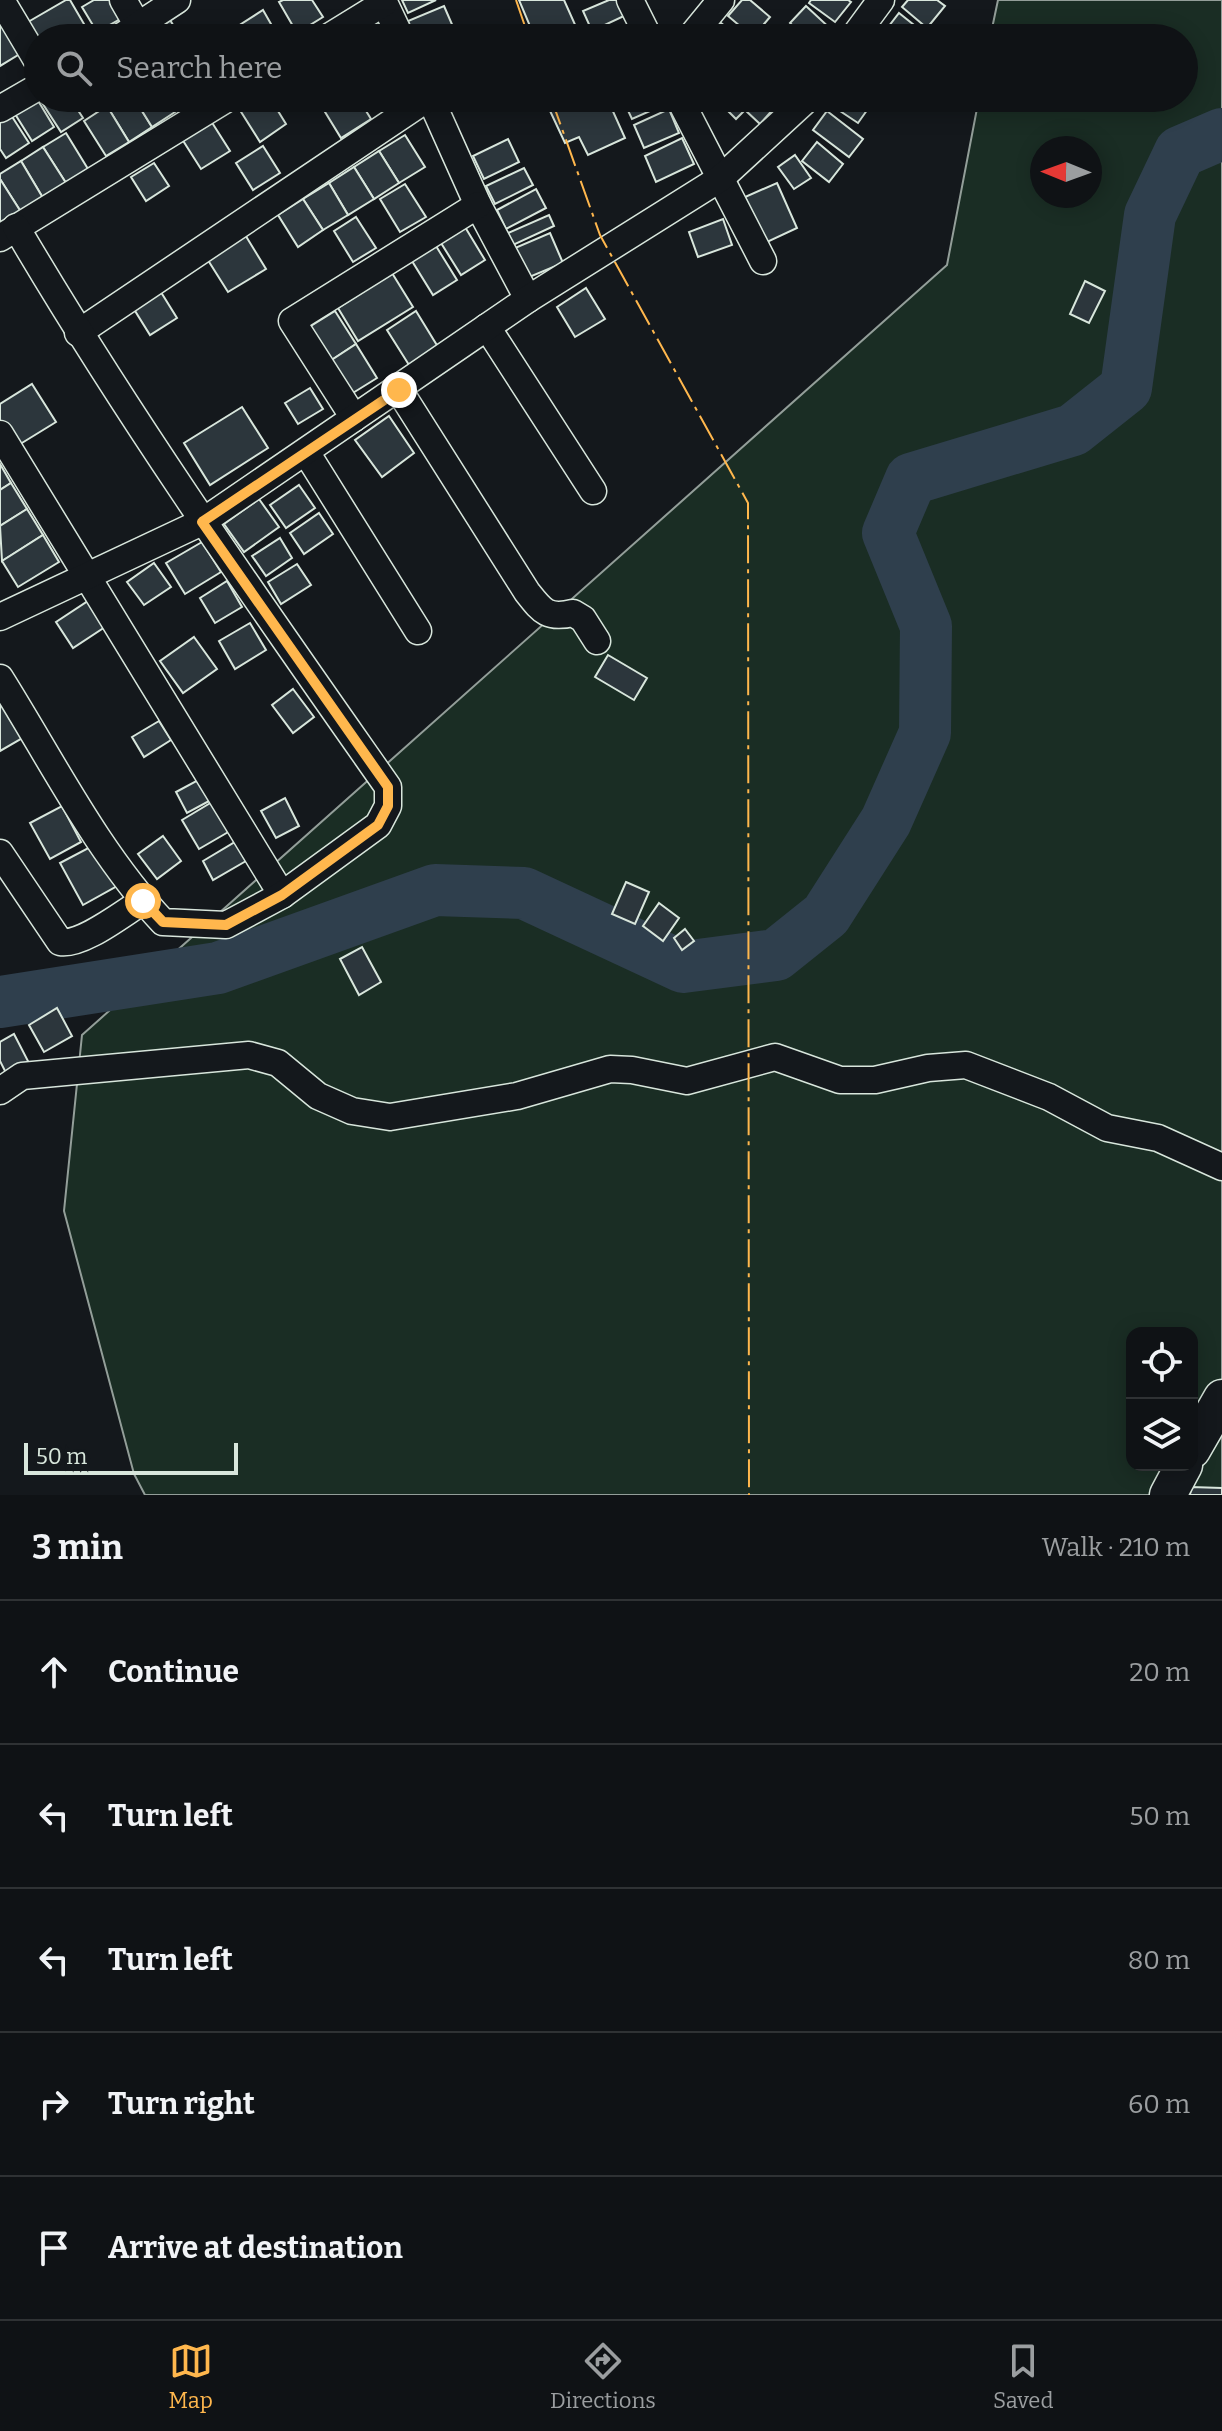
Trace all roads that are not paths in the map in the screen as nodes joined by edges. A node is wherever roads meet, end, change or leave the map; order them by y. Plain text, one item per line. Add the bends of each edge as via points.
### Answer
1 (1, 0) edge
2 (123, 0) edge
3 (177, 0) edge
4 (630, 0) edge
5 (721, 0) edge
6 (881, 0) edge
7 (384, 2) edge
8 (127, 24) edge
9 (140, 24) edge
10 (349, 24) edge
11 (394, 24) edge
12 (642, 24) edge
13 (701, 24) edge
14 (863, 24) edge
15 (24, 39) edge
16 (24, 95) edge
17 (0, 109) edge
18 (205, 112) edge
19 (408, 112) edge
20 (435, 112) edge
21 (686, 112) edge
22 (793, 112) edge
23 (721, 178) junction
24 (478, 205) junction
25 (8, 233) edge
26 (763, 261) dead end
27 (528, 299) junction
28 (487, 327) junction
29 (78, 333) junction
30 (399, 390) junction
31 (354, 418) junction
32 (0, 434) edge
33 (306, 452) junction
34 (593, 491) dead end
35 (202, 522) junction
36 (89, 576) junction
37 (0, 617) edge
38 (418, 631) dead end
39 (597, 641) dead end
40 (0, 678) edge
41 (0, 853) edge
42 (282, 895) junction
43 (143, 901) junction
44 (0, 1091) edge
45 (1222, 1167) edge
46 (1222, 1398) edge
47 (1198, 1440) edge
48 (1181, 1471) edge
49 (1168, 1495) edge

1 - 15 street
2 - 8 street
3 - 9 street
4 - 12 street
5 - 13 street
6 - 14 street
7 - 10 street
7 - 11 street
16 - 17 street
18 - 25 street
19 - 29 street
20 - 24 street
21 - 23 street
22 - 23 street
23 - 26 street
23 - 27 street
24 - 27 street
24 - 31 street via 292,321
25 - 29 street
27 - 28 street
28 - 30 street
28 - 34 street
29 - 35 street
30 - 31 street
30 - 39 street via 527,592 546,615 573,613 583,619
31 - 33 street
32 - 36 street
33 - 35 street
33 - 38 street
35 - 36 street
35 - 42 street via 388,787 388,806 378,825
36 - 37 street
36 - 42 street
40 - 43 street
41 - 43 street via 60,942 84,938
42 - 43 street via 226,925 163,922
44 - 45 street via 22,1076 249,1055 278,1063 318,1096 352,1111 390,1117 517,1096 610,1069 687,1081 775,1057 840,1080 875,1080 966,1065 1049,1097 1107,1128 1158,1138
46 - 47 main road
48 - 49 main road

